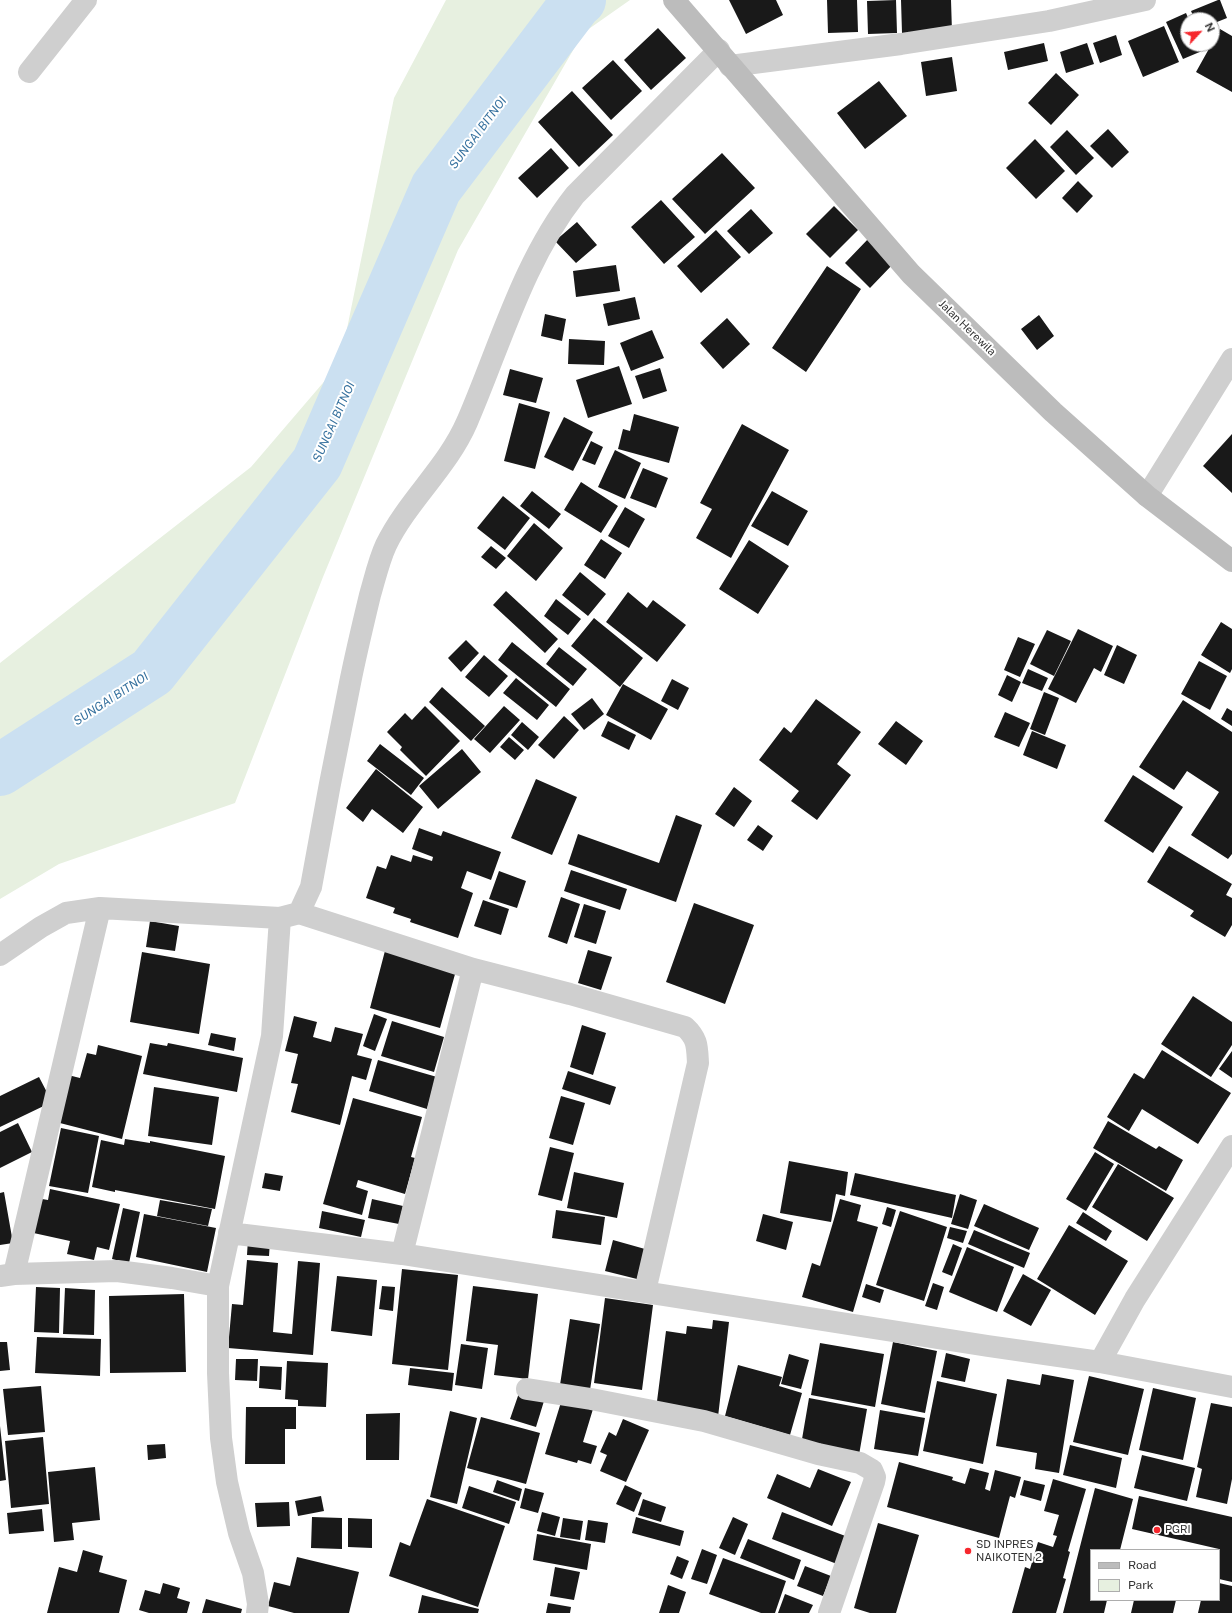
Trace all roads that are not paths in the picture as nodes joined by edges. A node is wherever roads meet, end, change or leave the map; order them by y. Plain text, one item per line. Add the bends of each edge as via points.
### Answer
1 (86, 0) edge
2 (675, 0) edge
3 (1145, 0) edge
4 (724, 58) junction
5 (29, 72) dead end
6 (1232, 359) edge
7 (1147, 496) junction
8 (1232, 560) edge
9 (100, 908) junction
10 (290, 916) junction
11 (0, 955) edge
12 (474, 969) junction
13 (1232, 1146) edge
14 (229, 1233) junction
15 (402, 1254) junction
16 (7, 1275) edge
17 (218, 1286) junction
18 (645, 1291) junction
19 (1100, 1362) junction
20 (1232, 1387) edge
21 (527, 1389) dead end
22 (257, 1613) edge
23 (830, 1613) edge

1 - 5 street
2 - 4 main road, Jalan Herewila
3 - 4 street via 1049,21 901,44
4 - 7 main road, Jalan Herewila via 911,274 1053,412
4 - 10 street via 575,195 560,215 524,283 455,446 405,511 386,546 375,576 358,642 310,887
6 - 7 street
7 - 8 main road, Jalan Herewila
9 - 10 street
9 - 11 street via 66,913
9 - 16 street
10 - 12 street
10 - 14 street via 272,1036
12 - 15 street
12 - 18 street via 685,1027 692,1034 697,1044 698,1063
13 - 19 street via 1135,1300
14 - 15 street
14 - 17 street
15 - 18 street
16 - 17 street via 117,1271
17 - 22 street via 221,1438 239,1533 253,1573
18 - 19 street
19 - 20 street
21 - 23 street via 704,1421 868,1467 872,1470 874,1482

